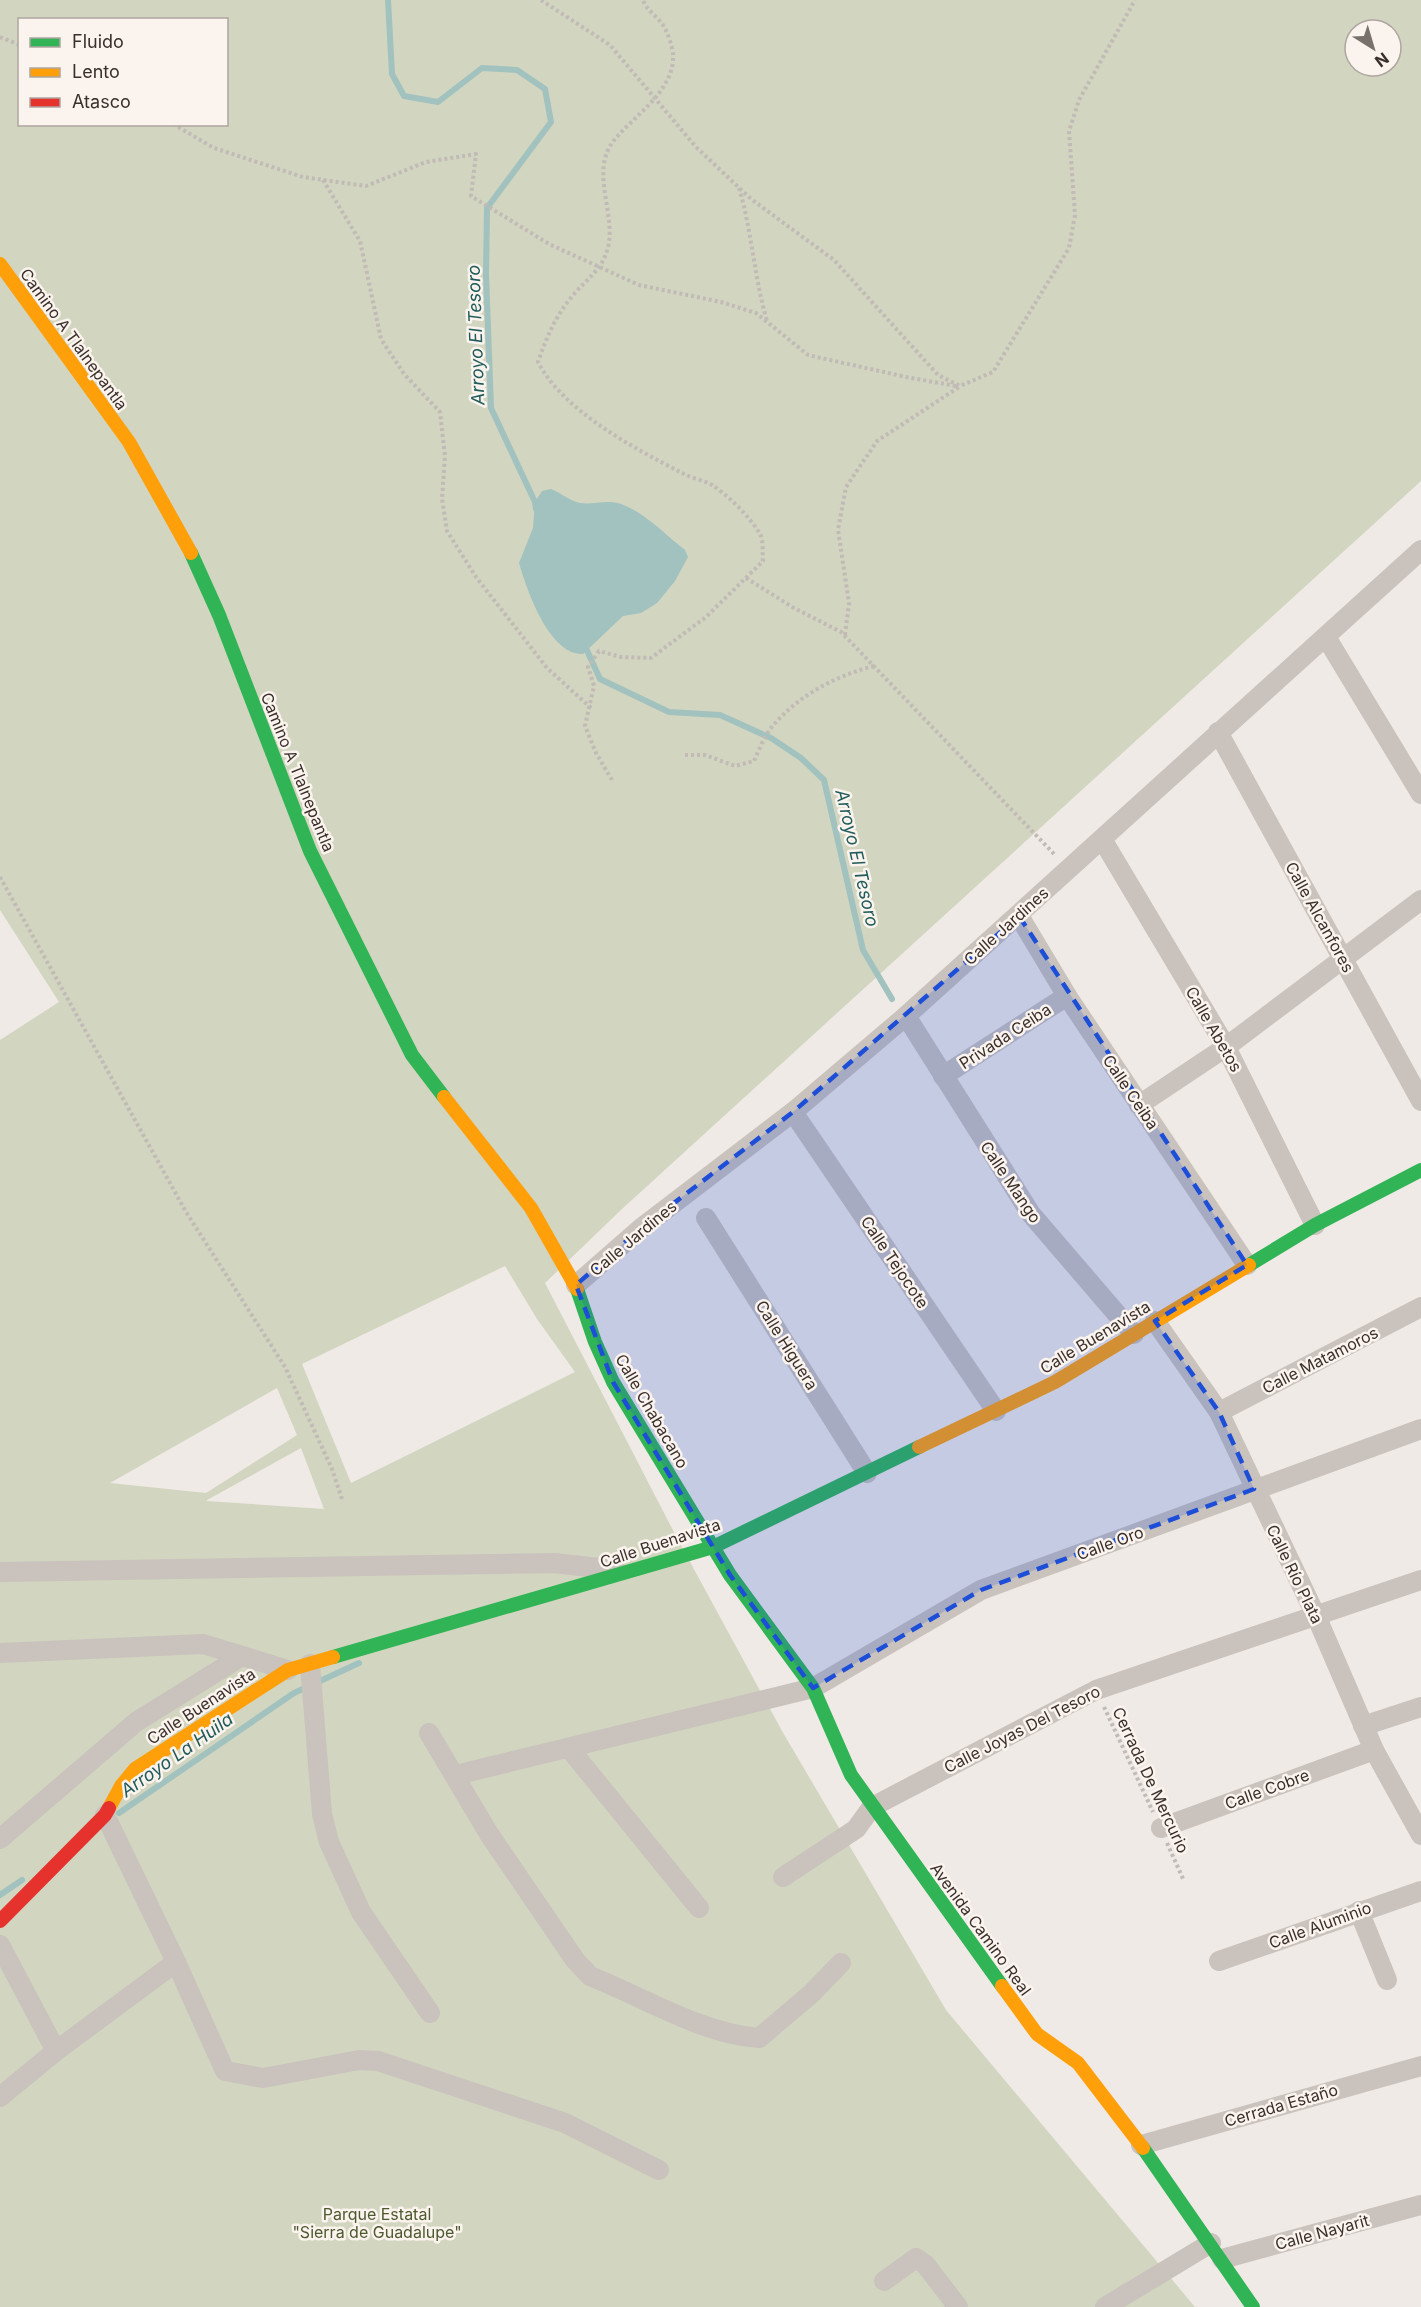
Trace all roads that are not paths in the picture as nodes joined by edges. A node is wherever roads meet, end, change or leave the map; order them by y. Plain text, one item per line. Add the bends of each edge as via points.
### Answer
1 (0, 264) edge
2 (1421, 550) edge
3 (1326, 637) junction
4 (1218, 732) junction
5 (1421, 794) edge
6 (1102, 839) junction
7 (1421, 900) edge
8 (1019, 916) junction
9 (1342, 958) junction
10 (1067, 996) junction
11 (906, 1016) junction
12 (1226, 1047) junction
13 (943, 1076) junction
14 (1421, 1101) edge
15 (1139, 1105) junction
16 (793, 1112) junction
17 (1421, 1170) edge
18 (706, 1218) dead end
19 (1315, 1225) junction
20 (1247, 1265) junction
21 (576, 1285) junction
22 (1421, 1307) edge
23 (1155, 1322) junction
24 (1134, 1334) junction
25 (996, 1412) junction
26 (1219, 1412) junction
27 (1421, 1429) edge
28 (867, 1473) junction
29 (1254, 1489) junction
30 (713, 1547) junction
31 (0, 1572) edge
32 (627, 1572) junction
33 (1421, 1580) edge
34 (1317, 1618) junction
35 (0, 1653) edge
36 (242, 1656) junction
37 (310, 1664) junction
38 (288, 1670) junction
39 (813, 1688) junction
40 (1421, 1707) edge
41 (1363, 1726) junction
42 (429, 1733) dead end
43 (569, 1748) junction
44 (1374, 1750) junction
45 (456, 1775) junction
46 (872, 1807) junction
47 (105, 1815) junction
48 (1161, 1828) road end
49 (1421, 1835) edge
50 (0, 1839) edge
51 (783, 1877) dead end
52 (1421, 1891) edge
53 (699, 1908) dead end
54 (1359, 1911) junction
55 (0, 1921) edge
56 (0, 1945) edge
57 (1219, 1961) dead end
58 (176, 1962) junction
59 (841, 1963) dead end
60 (1387, 1980) dead end
61 (430, 2013) dead end
62 (56, 2051) junction
63 (1421, 2066) edge
64 (0, 2097) edge
65 (1141, 2145) junction
66 (659, 2170) dead end
67 (1421, 2205) edge
68 (1211, 2243) junction
69 (1222, 2259) junction
70 (884, 2281) dead end
71 (958, 2307) edge
72 (1105, 2307) edge
73 (1253, 2307) edge

1 - 21 street, Camino A Tlalnepantla via 129,442 182,532 219,615 310,851 412,1055 531,1208
2 - 3 street, Calle Jardines
3 - 4 street, Calle Jardines
3 - 5 street
4 - 6 street, Calle Jardines
4 - 9 street, Calle Alcanfores
6 - 8 street, Calle Jardines
6 - 12 street, Calle Abetos
7 - 9 street
8 - 10 street, Calle Ceiba
8 - 11 street, Calle Jardines
9 - 12 street
9 - 14 street, Calle Alcanfores
10 - 13 street, Privada Ceiba
10 - 15 street, Calle Ceiba
11 - 13 street, Calle Mango
11 - 16 street, Calle Jardines
12 - 15 street
12 - 19 street, Calle Abetos
13 - 24 street, Calle Mango via 1031,1214
15 - 20 street, Calle Ceiba
16 - 21 street, Calle Jardines via 640,1229
16 - 25 street, Calle Tejocote
17 - 19 street, Calle Buenavista
18 - 28 street, Calle Higuera
19 - 20 street, Calle Buenavista
20 - 23 street, Calle Buenavista
21 - 30 street, Calle Chabacano via 613,1382
22 - 26 street, Calle Matamoros
23 - 24 street, Calle Buenavista
23 - 26 street, Calle Río Plata
24 - 25 street, Calle Buenavista
25 - 28 street, Calle Buenavista
26 - 29 street, Calle Río Plata
27 - 29 street, Calle Oro
28 - 30 street, Calle Buenavista
29 - 34 street, Calle Río Plata
29 - 39 street, Calle Oro via 981,1590
30 - 32 street, Calle Buenavista
30 - 39 street, Avenida Camino Real
31 - 32 street via 554,1563
32 - 37 street, Calle Buenavista
33 - 34 street, Calle Joyas Del Tesoro
34 - 41 street, Calle Río Plata
34 - 46 street, Calle Joyas Del Tesoro via 1096,1690
35 - 36 street via 203,1644
36 - 38 street
36 - 50 street via 136,1722
37 - 38 street, Calle Buenavista
37 - 61 street via 322,1814 329,1842 361,1912
38 - 47 street, Calle Buenavista via 135,1769
39 - 43 street, Calle Oro
39 - 46 street, Avenida Camino Real via 851,1775
40 - 41 street
41 - 44 street, Calle Río Plata
42 - 45 street
43 - 45 street, Calle Oro
43 - 53 street
44 - 48 street, Calle Cobre
44 - 49 street, Calle Río Plata
45 - 59 street via 489,1834 590,1976 713,2029 759,2038
46 - 51 street, Calle Joyas Del Tesoro via 856,1829
46 - 65 street, Avenida Camino Real via 1037,2034 1078,2063
47 - 55 street, Calle Buenavista
47 - 58 street
52 - 54 street, Calle Aluminio
54 - 57 street, Calle Aluminio
54 - 60 street
56 - 62 street
58 - 62 street
58 - 66 street via 225,2071 263,2078 359,2060 378,2061 565,2123
62 - 64 street
63 - 65 street, Cerrada Estaño
65 - 68 street, Avenida Camino Real
67 - 69 street, Calle Nayarit
68 - 69 street, Avenida Camino Real
68 - 72 street
69 - 73 street, Avenida Camino Real
70 - 71 street via 916,2258

